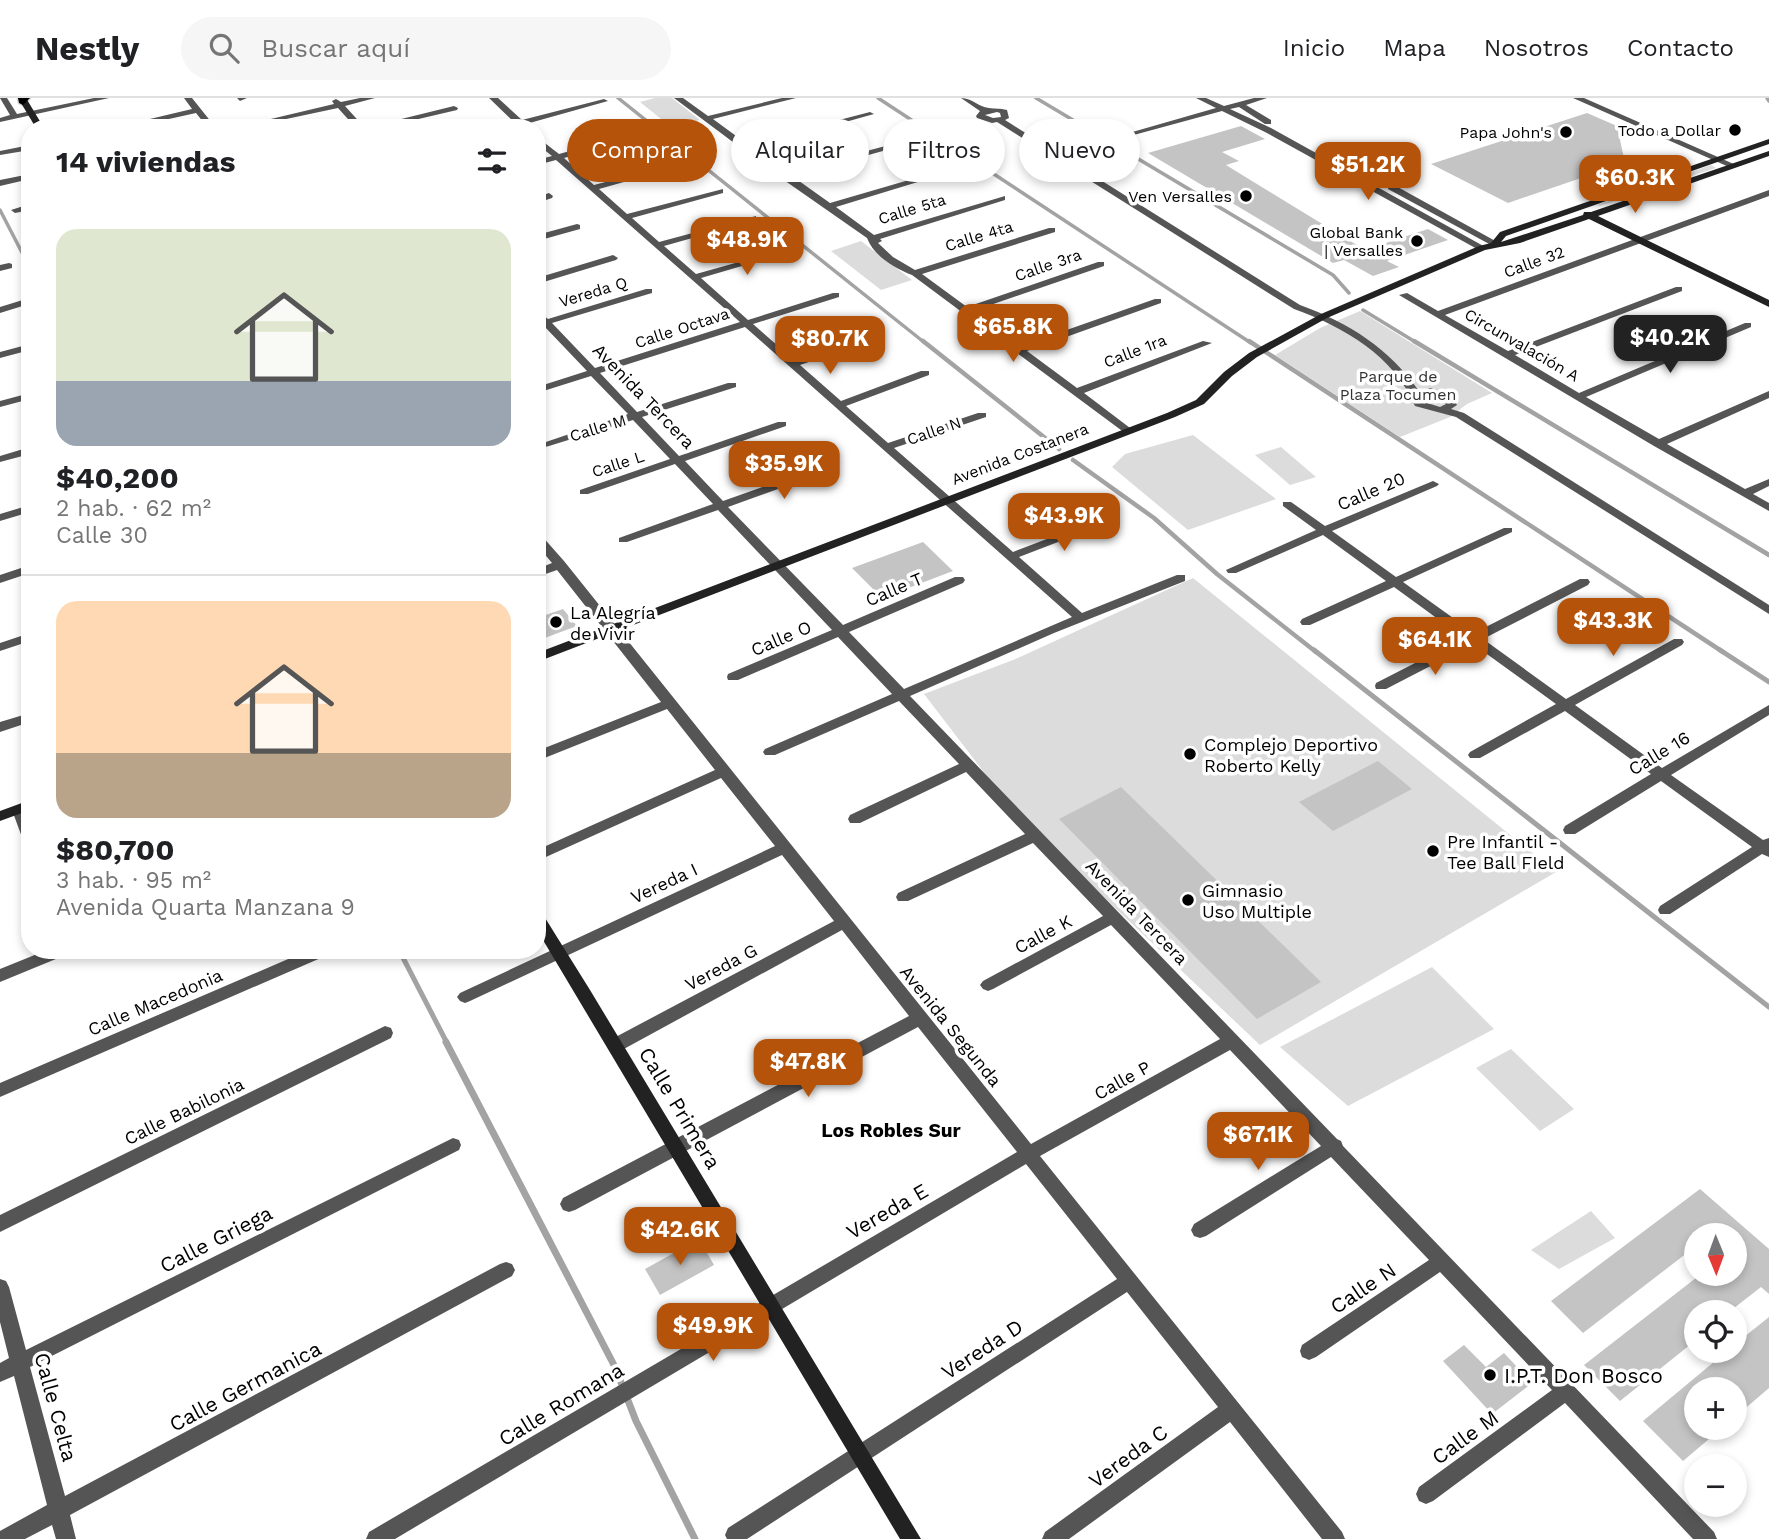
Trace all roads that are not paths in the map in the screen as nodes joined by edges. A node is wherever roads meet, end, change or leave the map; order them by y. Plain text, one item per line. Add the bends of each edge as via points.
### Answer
1 (3, 98) edge
2 (105, 98) edge
3 (188, 98) edge
4 (371, 98) edge
5 (678, 98) edge
6 (687, 98) edge
7 (792, 98) edge
8 (965, 98) edge
9 (1200, 98) edge
10 (1220, 98) edge
11 (1263, 98) edge
12 (1577, 98) edge
13 (1597, 98) edge
14 (23, 99) edge
15 (496, 99) edge
16 (604, 101) dead end
17 (336, 102) edge
18 (1238, 105) junction
19 (454, 108) dead end
20 (197, 110) junction
21 (1225, 110) junction
22 (31, 114) junction
23 (870, 114) dead end
24 (15, 117) junction
25 (708, 118) junction
26 (34, 119) edge
27 (156, 119) edge
28 (204, 119) edge
29 (273, 119) edge
30 (352, 119) edge
31 (407, 119) edge
32 (515, 119) edge
33 (545, 119) edge
34 (851, 119) edge
35 (0, 120) edge
36 (1140, 132) edge
37 (731, 136) edge
38 (1769, 141) edge
39 (546, 147) edge
40 (1316, 147) junction
41 (21, 149) edge
42 (1304, 150) junction
43 (0, 153) edge
44 (1769, 153) edge
45 (567, 155) edge
46 (558, 158) junction
47 (1718, 159) junction
48 (1730, 160) junction
49 (546, 161) edge
50 (21, 178) edge
51 (613, 182) edge
52 (792, 182) edge
53 (912, 182) edge
54 (0, 183) edge
55 (592, 188) junction
56 (720, 191) dead end
57 (1769, 193) edge
58 (549, 197) dead end
59 (546, 198) edge
60 (1002, 198) dead end
61 (1581, 207) junction
62 (21, 208) edge
63 (827, 208) junction
64 (15, 210) dead end
65 (1594, 214) junction
66 (625, 217) junction
67 (753, 218) dead end
68 (577, 227) dead end
69 (1052, 230) dead end
70 (546, 236) edge
71 (871, 239) junction
72 (1644, 239) junction
73 (1494, 243) junction
74 (657, 245) junction
75 (1482, 247) junction
76 (790, 249) dead end
77 (613, 258) dead end
78 (1101, 264) dead end
79 (915, 273) junction
80 (695, 277) junction
81 (546, 278) edge
82 (1679, 289) dead end
83 (649, 292) dead end
84 (836, 295) dead end
85 (1404, 295) dead end
86 (1769, 297) edge
87 (1158, 301) dead end
88 (21, 304) edge
89 (1769, 304) edge
90 (0, 310) edge
91 (966, 310) junction
92 (1438, 314) junction
93 (1324, 316) junction
94 (546, 318) edge
95 (747, 324) junction
96 (1748, 325) dead end
97 (546, 326) edge
98 (874, 337) dead end
99 (1207, 343) dead end
100 (21, 349) edge
101 (1020, 350) junction
102 (0, 355) edge
103 (1507, 355) junction
104 (792, 364) junction
105 (594, 373) junction
106 (925, 373) dead end
107 (732, 385) dead end
108 (546, 387) edge
109 (1418, 391) junction
110 (1076, 392) junction
111 (1769, 394) edge
112 (1580, 396) junction
113 (21, 398) edge
114 (0, 404) edge
115 (839, 405) junction
116 (1452, 405) junction
117 (1441, 410) junction
118 (982, 415) dead end
119 (1460, 415) junction
120 (636, 416) junction
121 (782, 424) dead end
122 (1129, 431) junction
123 (546, 444) edge
124 (1658, 444) junction
125 (886, 447) junction
126 (21, 453) edge
127 (0, 459) edge
128 (679, 460) junction
129 (835, 466) dead end
130 (1769, 482) edge
131 (1433, 484) dead end
132 (584, 492) dead end
133 (1745, 494) junction
134 (947, 500) junction
135 (1287, 504) dead end
136 (723, 506) junction
137 (1769, 508) edge
138 (21, 512) edge
139 (0, 518) edge
140 (1106, 520) dead end
141 (1323, 530) junction
142 (1508, 530) dead end
143 (622, 540) dead end
144 (546, 548) edge
145 (1012, 555) junction
146 (560, 564) junction
147 (779, 565) junction
148 (546, 569) edge
149 (1232, 570) dead end
150 (21, 572) edge
151 (1181, 578) dead end
152 (0, 579) edge
153 (959, 580) dead end
154 (1392, 582) junction
155 (1584, 582) dead end
156 (1769, 610) edge
157 (1081, 618) junction
158 (1306, 622) dead end
159 (611, 630) junction
160 (842, 630) junction
161 (1473, 639) junction
162 (21, 640) edge
163 (1678, 642) dead end
164 (0, 647) edge
165 (546, 655) edge
166 (733, 677) dead end
167 (1381, 685) dead end
168 (902, 694) junction
169 (670, 703) junction
170 (1563, 704) junction
171 (1769, 709) edge
172 (21, 719) edge
173 (0, 727) edge
174 (770, 751) dead end
175 (546, 752) edge
176 (1475, 755) dead end
177 (970, 764) junction
178 (724, 771) junction
179 (1661, 775) junction
180 (21, 808) edge
181 (0, 816) edge
182 (855, 819) dead end
183 (1570, 830) dead end
184 (1037, 835) junction
185 (1767, 847) edge
186 (785, 848) junction
187 (546, 852) edge
188 (903, 897) dead end
189 (1665, 910) dead end
190 (1115, 916) junction
191 (844, 922) junction
192 (546, 933) edge
193 (559, 954) junction
194 (41, 959) edge
195 (304, 959) edge
196 (0, 976) edge
197 (988, 985) dead end
198 (465, 997) dead end
199 (920, 1018) junction
200 (385, 1032) dead end
201 (1233, 1040) junction
202 (616, 1045) junction
203 (0, 1090) edge
204 (453, 1145) dead end
205 (1335, 1146) junction
206 (678, 1147) junction
207 (1029, 1154) junction
208 (569, 1205) dead end
209 (0, 1224) edge
210 (1200, 1230) dead end
211 (1442, 1261) junction
212 (506, 1270) dead end
213 (1129, 1281) junction
214 (0, 1287) edge
215 (768, 1307) junction
216 (1309, 1352) dead end
217 (20, 1363) junction
218 (0, 1373) edge
219 (1566, 1391) junction
220 (1231, 1409) junction
221 (860, 1456) junction
222 (1426, 1494) dead end
223 (60, 1512) junction
224 (735, 1535) dead end
225 (1702, 1537) edge
226 (5, 1539) edge
227 (66, 1539) edge
228 (376, 1539) edge
229 (911, 1539) edge
230 (1052, 1539) edge
231 (1335, 1539) edge

1 - 24 street
2 - 22 street
3 - 20 street
4 - 17 street
5 - 25 street
6 - 25 street
7 - 25 street
8 - 93 street via 985,111 981,118 999,120 1265,288
9 - 21 street
10 - 18 street
11 - 18 street
12 - 47 street
13 - 48 street
14 - 22 street
15 - 32 street
16 - 33 street
17 - 29 street
17 - 30 street
18 - 21 street
18 - 40 street
19 - 31 street
20 - 27 street
20 - 28 street
21 - 36 street
21 - 42 street
22 - 24 street
22 - 26 street
23 - 34 street
24 - 35 street
25 - 37 street
38 - 48 street, Avenida Costanera
39 - 46 street
40 - 42 street
40 - 73 street
41 - 43 street
42 - 75 street
44 - 48 street, Avenida Costanera via 1743,162
45 - 46 street
46 - 49 street
46 - 55 street
47 - 48 street, Avenida Costanera
47 - 61 street, Avenida Costanera
48 - 65 street, Avenida Costanera
50 - 54 street
51 - 55 street
52 - 63 street
53 - 63 street
55 - 66 street
56 - 66 street
57 - 72 street, Calle 32
58 - 59 street
60 - 71 street, Calle 5ta
61 - 65 street
61 - 73 street, Avenida Costanera via 1503,234
62 - 64 street
63 - 71 street
65 - 72 street
65 - 73 street, Avenida Costanera via 1517,241
66 - 74 street
67 - 74 street
68 - 70 street
69 - 79 street, Calle 4ta
71 - 79 street
72 - 86 street
72 - 89 street
72 - 92 street, Calle 32
73 - 75 street, Avenida Costanera
74 - 80 street
75 - 93 street, Avenida Costanera
76 - 80 street
77 - 81 street
78 - 91 street, Calle 3ra
79 - 91 street
80 - 95 street
82 - 103 street
83 - 94 street, Vereda Q
84 - 95 street, Calle Octava
85 - 92 street, Circunvalación A
87 - 101 street
88 - 90 street
91 - 101 street
92 - 103 street, Circunvalación A
93 - 109 street via 1378,349
93 - 122 street, Avenida Costanera via 1253,355 1200,402
95 - 104 street
95 - 105 street, Calle Octava
96 - 112 street
97 - 105 street, Avenida Tercera
98 - 104 street
99 - 110 street, Calle 1ra
100 - 102 street
101 - 110 street
103 - 112 street, Circunvalación A
104 - 115 street
105 - 108 street, Calle Octava
105 - 120 street, Avenida Tercera
106 - 115 street
107 - 120 street, Calle M
109 - 116 street via 1443,393
109 - 117 street via 1419,404
110 - 122 street
111 - 124 street
112 - 124 street, Circunvalación A
113 - 114 street
115 - 125 street
116 - 117 street
116 - 119 street
117 - 119 street
118 - 125 street, Calle N
119 - 156 street
120 - 123 street, Calle M
120 - 128 street, Avenida Tercera
121 - 128 street, Calle L
122 - 134 street, Avenida Costanera
124 - 133 street, Circunvalación A
125 - 134 street
126 - 127 street
128 - 132 street, Calle L
128 - 136 street, Avenida Tercera
129 - 136 street
130 - 133 street
131 - 141 street, Calle 20
133 - 137 street, Circunvalación A
134 - 145 street
134 - 147 street, Avenida Costanera
135 - 141 street
136 - 143 street
136 - 147 street, Avenida Tercera
138 - 139 street
140 - 145 street
141 - 149 street, Calle 20
141 - 154 street
142 - 154 street
144 - 146 street, Avenida Segunda
145 - 157 street
146 - 148 street
146 - 159 street, Avenida Segunda
147 - 159 street, Avenida Costanera
147 - 160 street, Avenida Tercera
150 - 152 street
151 - 157 street
153 - 160 street, Calle T
154 - 158 street
154 - 161 street
155 - 161 street
157 - 168 street
159 - 165 street, Avenida Costanera
159 - 169 street, Avenida Segunda
160 - 166 street, Calle O
160 - 168 street, Avenida Tercera
161 - 167 street
161 - 170 street
162 - 164 street
163 - 170 street
168 - 174 street
168 - 177 street, Avenida Tercera
169 - 175 street
169 - 178 street, Avenida Segunda
170 - 176 street
170 - 179 street
171 - 179 street, Calle 16
172 - 173 street
177 - 182 street
177 - 184 street, Avenida Tercera
178 - 186 street, Avenida Segunda
178 - 187 street
179 - 183 street, Calle 16
179 - 185 street
180 - 181 street
184 - 188 street
184 - 190 street, Avenida Tercera
185 - 189 street
186 - 191 street, Avenida Segunda
186 - 193 street, Vereda I
190 - 197 street, Calle K
190 - 201 street, Avenida Tercera
191 - 199 street, Avenida Segunda
191 - 202 street, Vereda G
192 - 193 street, Calle Primera
193 - 198 street, Vereda I
193 - 202 street, Calle Primera
194 - 196 street
195 - 203 street, Calle Macedonia
199 - 206 street
199 - 207 street, Avenida Segunda
200 - 209 street, Calle Babilonia
201 - 205 street, Avenida Tercera
201 - 207 street, Calle P
202 - 206 street, Calle Primera
204 - 217 street, Calle Griega
205 - 210 street
205 - 211 street, Avenida Tercera
206 - 208 street
206 - 215 street, Calle Primera
207 - 213 street, Avenida Segunda
207 - 215 street, Vereda E
211 - 216 street, Calle N
211 - 219 street, Avenida Tercera
212 - 223 street, Calle Germanica
213 - 220 street, Avenida Segunda
213 - 221 street, Vereda D
214 - 217 street, Calle Celta
215 - 221 street, Calle Primera
215 - 228 street, Calle Romana
217 - 218 street, Calle Griega
217 - 223 street, Calle Celta
219 - 222 street, Calle M
219 - 225 street, Avenida Tercera
220 - 230 street, Vereda C
220 - 231 street, Avenida Segunda
221 - 224 street, Vereda D
221 - 229 street, Calle Primera
223 - 226 street, Calle Germanica
223 - 227 street, Calle Celta

